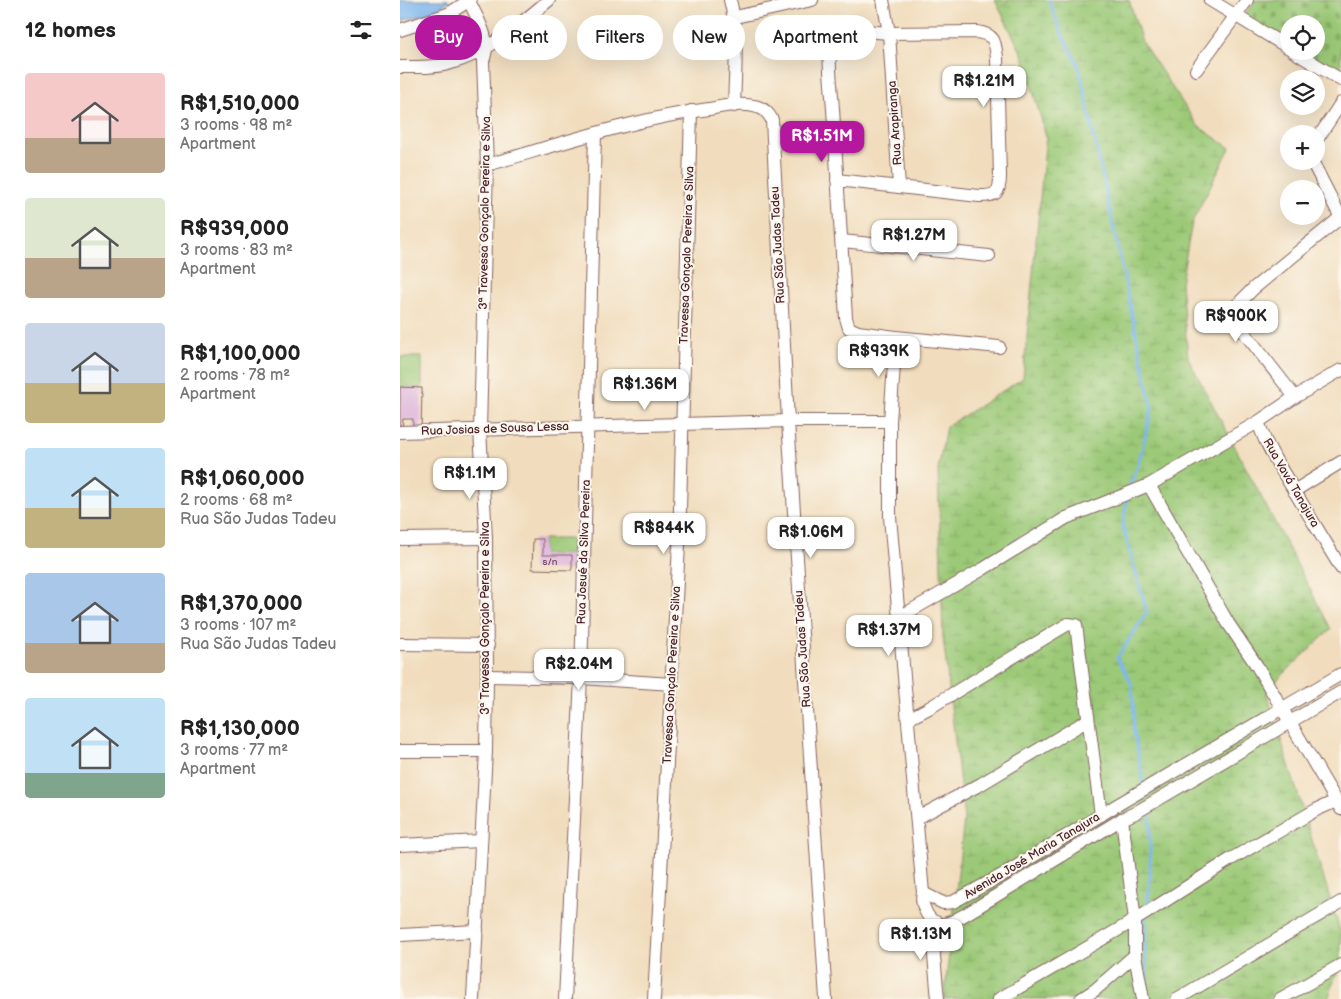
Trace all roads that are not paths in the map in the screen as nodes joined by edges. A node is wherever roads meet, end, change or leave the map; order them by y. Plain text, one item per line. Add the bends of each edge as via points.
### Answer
1 (470, 0) edge
2 (548, 0) edge
3 (730, 0) edge
4 (812, 0) edge
5 (883, 0) edge
6 (1210, 0) edge
7 (1247, 0) edge
8 (734, 15) edge
9 (744, 15) edge
10 (1236, 16) junction
11 (400, 30) edge
12 (889, 33) junction
13 (1280, 43) edge
14 (488, 47) junction
15 (735, 60) edge
16 (1308, 60) edge
17 (400, 68) edge
18 (1196, 70) dead end
19 (1341, 80) edge
20 (1341, 103) edge
21 (734, 106) junction
22 (691, 111) junction
23 (1325, 127) edge
24 (595, 134) junction
25 (487, 164) junction
26 (1317, 170) edge
27 (837, 180) junction
28 (899, 187) junction
29 (1341, 218) edge
30 (842, 241) junction
31 (989, 256) dead end
32 (896, 337) junction
33 (999, 347) dead end
34 (1341, 370) edge
35 (1296, 397) junction
36 (788, 421) junction
37 (890, 421) junction
38 (1258, 422) junction
39 (682, 424) junction
40 (588, 426) junction
41 (480, 429) junction
42 (400, 432) edge
43 (1341, 462) edge
44 (1149, 486) junction
45 (1294, 491) junction
46 (486, 538) junction
47 (400, 539) edge
48 (1341, 568) edge
49 (898, 618) junction
50 (400, 644) edge
51 (488, 645) junction
52 (1341, 674) edge
53 (487, 676) junction
54 (581, 678) junction
55 (672, 684) junction
56 (1341, 692) edge
57 (1281, 708) junction
58 (908, 719) junction
59 (1088, 720) junction
60 (1258, 722) junction
61 (1289, 722) junction
62 (1266, 735) junction
63 (400, 751) edge
64 (486, 751) junction
65 (1339, 805) edge
66 (1101, 815) junction
67 (917, 818) junction
68 (1122, 819) junction
69 (481, 841) junction
70 (400, 845) edge
71 (1004, 874) junction
72 (1012, 886) junction
73 (923, 893) junction
74 (1341, 902) edge
75 (1135, 920) junction
76 (936, 922) junction
77 (476, 931) junction
78 (400, 935) edge
79 (1135, 955) junction
80 (1341, 965) edge
81 (474, 999) edge
82 (565, 999) edge
83 (654, 999) edge
84 (826, 999) edge
85 (938, 999) edge
86 (999, 999) edge
87 (1081, 999) edge
88 (1143, 999) edge
89 (1177, 999) edge
90 (1280, 999) edge

1 - 11 street via 448,14
1 - 14 street
2 - 14 street
3 - 8 street
4 - 9 street
5 - 12 street, Rua Arapiranga
6 - 10 street
7 - 10 street
10 - 13 street
10 - 18 street
12 - 27 street via 839,29 832,32
12 - 28 street, Rua Arapiranga
12 - 28 street via 988,33 996,43 998,58 998,191 993,196 979,196
14 - 17 street via 449,64
14 - 25 street, 3ª Travessa Gonçalo Pereira e Silva via 483,61
15 - 21 street
16 - 19 street
20 - 23 street
21 - 22 street
21 - 36 street, Rua São Judas Tadeu via 758,107 772,120
22 - 24 street
22 - 39 street, Travessa Gonçalo Pereira e Silva
24 - 25 street
24 - 40 street, Rua Josué da Silva Pereira
25 - 41 street, 3ª Travessa Gonçalo Pereira e Silva
26 - 29 street
27 - 28 street
27 - 30 street
29 - 35 street via 1254,288 1236,307 1232,318
30 - 31 street
30 - 32 street via 846,318 850,328
32 - 33 street
32 - 37 street
34 - 35 street
35 - 38 street
36 - 37 street, Rua Josias de Sousa Lessa
36 - 39 street, Rua Josias de Sousa Lessa
36 - 84 street, Rua São Judas Tadeu
37 - 49 street via 890,517
38 - 44 street
38 - 45 street, Rua Vavá Tanajura
39 - 40 street, Rua Josias de Sousa Lessa
39 - 55 street, Travessa Gonçalo Pereira e Silva
40 - 41 street, Rua Josias de Sousa Lessa
40 - 54 street, Rua Josué da Silva Pereira
41 - 42 street, Rua Josias de Sousa Lessa
41 - 46 street, 3ª Travessa Gonçalo Pereira e Silva
43 - 45 street
44 - 49 street via 1066,518
44 - 57 street
45 - 48 street, Rua Vavá Tanajura
46 - 47 street
46 - 51 street, 3ª Travessa Gonçalo Pereira e Silva
49 - 58 street
50 - 51 street
51 - 53 street, 3ª Travessa Gonçalo Pereira e Silva
52 - 57 street, Avenida José Maria Tanajura
53 - 54 street
53 - 64 street, 3ª Travessa Gonçalo Pereira e Silva
54 - 55 street
54 - 82 street, Rua Josué da Silva Pereira
55 - 83 street, Travessa Gonçalo Pereira e Silva
56 - 61 street, Avenida José Maria Tanajura
57 - 60 street, Avenida José Maria Tanajura
57 - 61 street
58 - 59 street via 1068,624 1076,625
58 - 67 street
59 - 66 street
59 - 67 street via 982,784
60 - 62 street
60 - 66 street, Avenida José Maria Tanajura
61 - 62 street, Avenida José Maria Tanajura
61 - 65 street
62 - 68 street, Avenida José Maria Tanajura
63 - 64 street
64 - 69 street, 3ª Travessa Gonçalo Pereira e Silva
65 - 75 street via 1316,810
66 - 71 street, Avenida José Maria Tanajura
67 - 73 street
68 - 72 street, Avenida José Maria Tanajura
68 - 75 street
69 - 70 street
69 - 77 street, 3ª Travessa Gonçalo Pereira e Silva
71 - 72 street
71 - 73 street, Avenida José Maria Tanajura via 948,904
72 - 76 street, Avenida José Maria Tanajura via 950,922
73 - 76 street via 923,906
74 - 89 street
75 - 79 street
75 - 86 street
76 - 85 street via 934,956
77 - 78 street
77 - 81 street, 3ª Travessa Gonçalo Pereira e Silva
79 - 87 street
79 - 88 street
80 - 90 street

